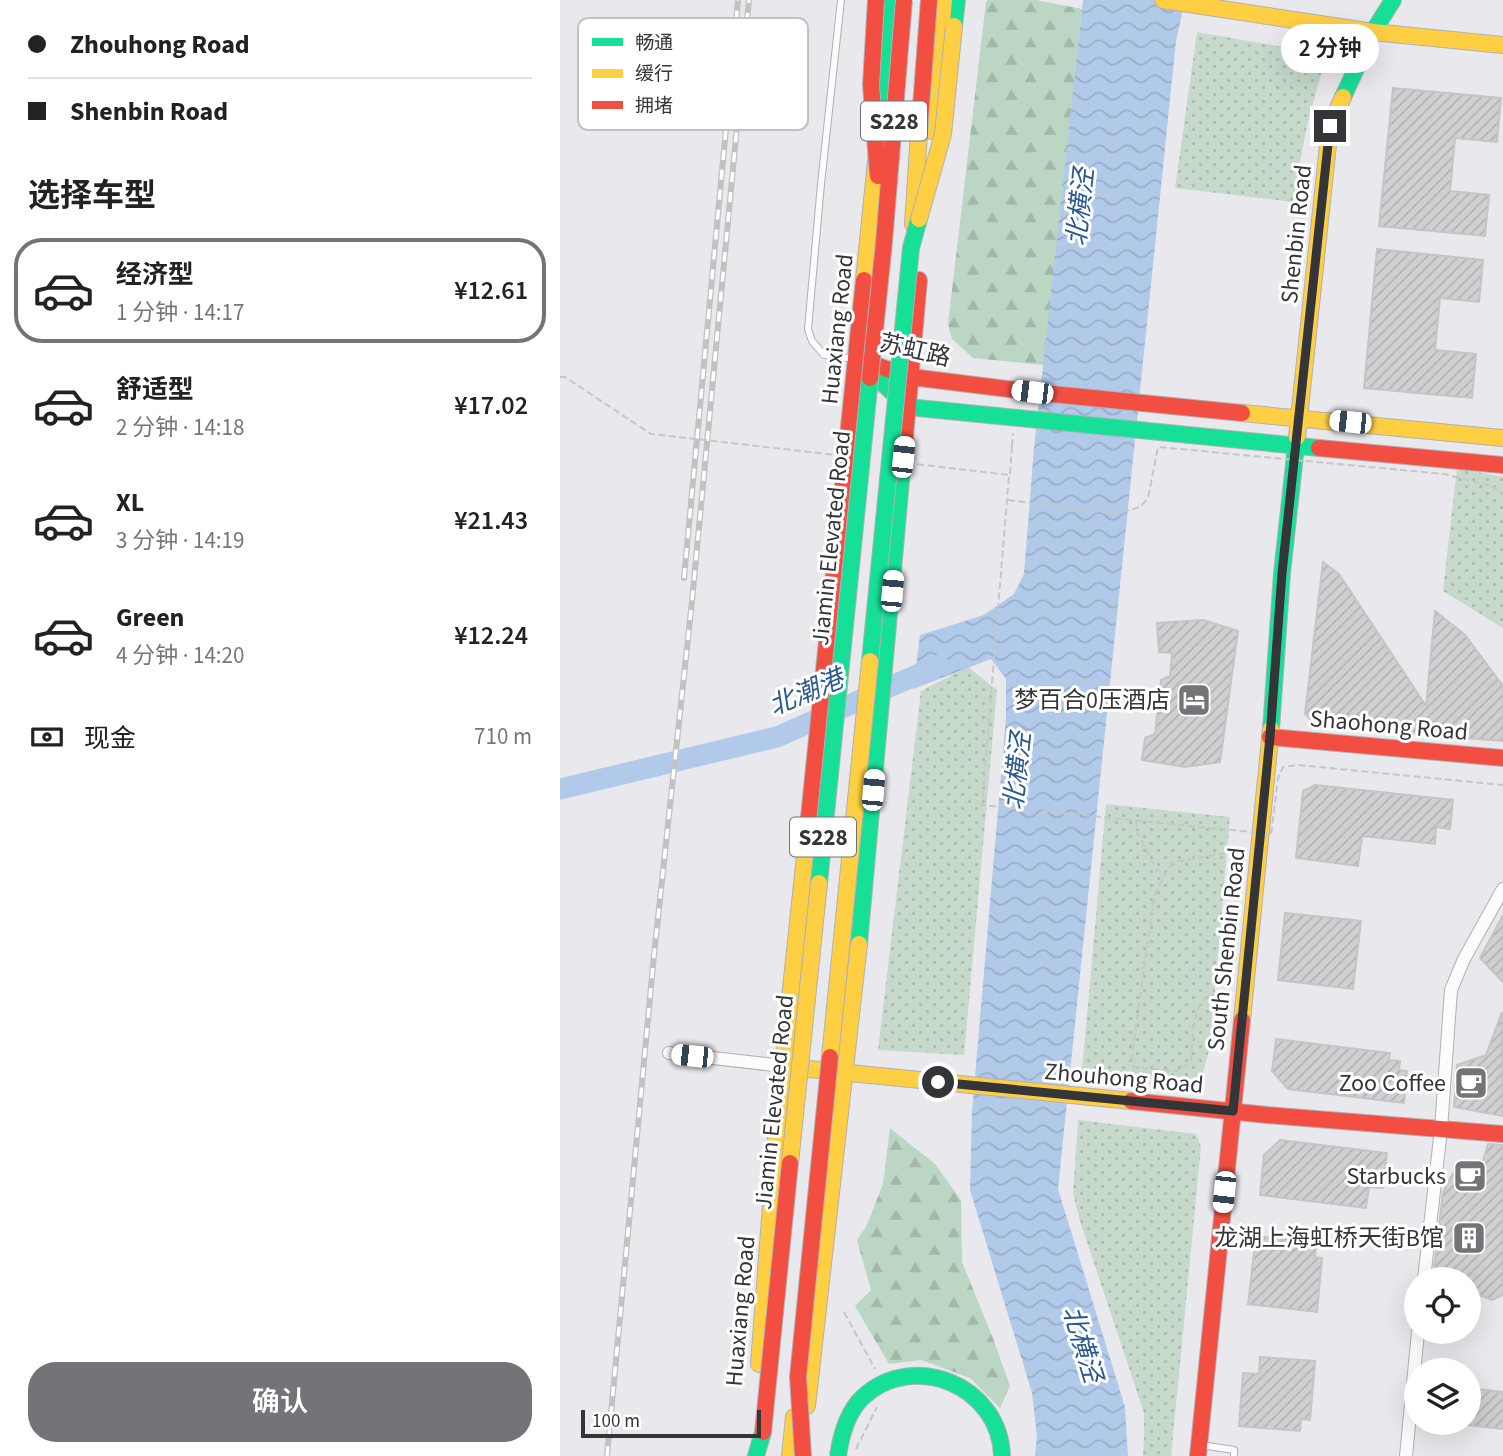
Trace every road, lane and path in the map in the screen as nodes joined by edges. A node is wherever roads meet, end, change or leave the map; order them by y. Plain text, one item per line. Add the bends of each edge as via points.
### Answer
1 (841, 0) edge
2 (876, 0) edge
3 (891, 0) edge
4 (905, 0) edge
5 (929, 0) edge
6 (944, 0) edge
7 (957, 0) edge
8 (1163, 0) edge
9 (1393, 0) edge
10 (1373, 32) junction
11 (1503, 44) edge
12 (884, 242) junction
13 (911, 248) junction
14 (857, 359) junction
15 (560, 377) edge
16 (911, 377) junction
17 (908, 407) junction
18 (1299, 417) junction
19 (1503, 438) edge
20 (1012, 446) dead end
21 (1296, 446) junction
22 (844, 456) dead end
23 (899, 462) dead end
24 (1503, 465) edge
25 (1010, 475) junction
26 (1503, 494) edge
27 (1007, 500) junction
28 (1270, 737) junction
29 (1503, 758) edge
30 (1503, 785) edge
31 (1136, 820) junction
32 (1259, 848) junction
33 (1166, 872) junction
34 (1503, 889) edge
35 (1244, 998) junction
36 (669, 1053) dead end
37 (783, 1066) junction
38 (845, 1071) junction
39 (1233, 1111) junction
40 (1441, 1129) junction
41 (1503, 1134) edge
42 (1424, 1267) edge
43 (1417, 1344) edge
44 (798, 1377) junction
45 (1198, 1451) edge
46 (750, 1456) edge
47 (759, 1456) edge
48 (790, 1456) edge
49 (803, 1456) edge
50 (838, 1456) edge
51 (1003, 1456) edge
52 (1234, 1456) edge
53 (1406, 1456) edge

1 - 14 lane via 808,330 824,355
2 - 12 main road, bridge via 871,85
3 - 14 main road, Huaxiang Road
4 - 12 main road, Jiamin Elevated Road / S228, bridge
5 - 13 main road, Jiamin Elevated Road / S228, bridge
6 - 16 main road
7 - 13 main road, bridge via 943,134
8 - 10 main road
9 - 10 main road, Shenbin Road
10 - 11 main road
10 - 18 main road, Shenbin Road via 1330,126
12 - 47 main road, Jiamin Elevated Road / S228, bridge
13 - 44 main road, Jiamin Elevated Road / S228, bridge
14 - 16 main road, 苏虹路
14 - 17 main road, 苏虹路
14 - 37 main road, Huaxiang Road
15 - 22 path, bridge via 651,433
16 - 17 main road
16 - 18 main road, 苏虹路
17 - 21 main road
17 - 38 main road
18 - 19 main road, 苏虹路
18 - 21 main road, Shenbin Road
20 - 25 path, bridge
21 - 24 main road
21 - 28 main road, South Shenbin Road
23 - 25 path, bridge
25 - 27 path, bridge
26 - 27 path, bridge via 1444,474 1158,447 1148,498 1140,507 1116,514
27 - 31 path, bridge via 982,805
28 - 29 main road, Shaohong Road
28 - 32 main road, South Shenbin Road
30 - 31 path, bridge via 1298,765 1283,767 1278,778 1271,834
31 - 33 path via 1157,871
32 - 33 path via 1174,862
32 - 35 main road, South Shenbin Road
33 - 35 path via 1154,896 1133,1067 1177,1070 1191,1062 1196,1010 1203,999 1212,995
34 - 40 street via 1451,990
35 - 39 main road, South Shenbin Road
36 - 37 street
37 - 38 main road, Zhouhong Road
37 - 46 main road, Huaxiang Road
38 - 39 main road, Zhouhong Road
38 - 49 main road
39 - 40 main road, Zhouhong Road
39 - 45 main road, South Shenbin Road
40 - 41 main road, Zhouhong Road
40 - 42 street
43 - 53 street
44 - 48 main road, Jiamin Elevated Road / S228, bridge
44 - 49 main road, bridge
45 - 52 lane via 1234,1450
50 - 51 main road, bridge via 848,1418 863,1397 887,1382 917,1376 947,1379 970,1392 998,1428

